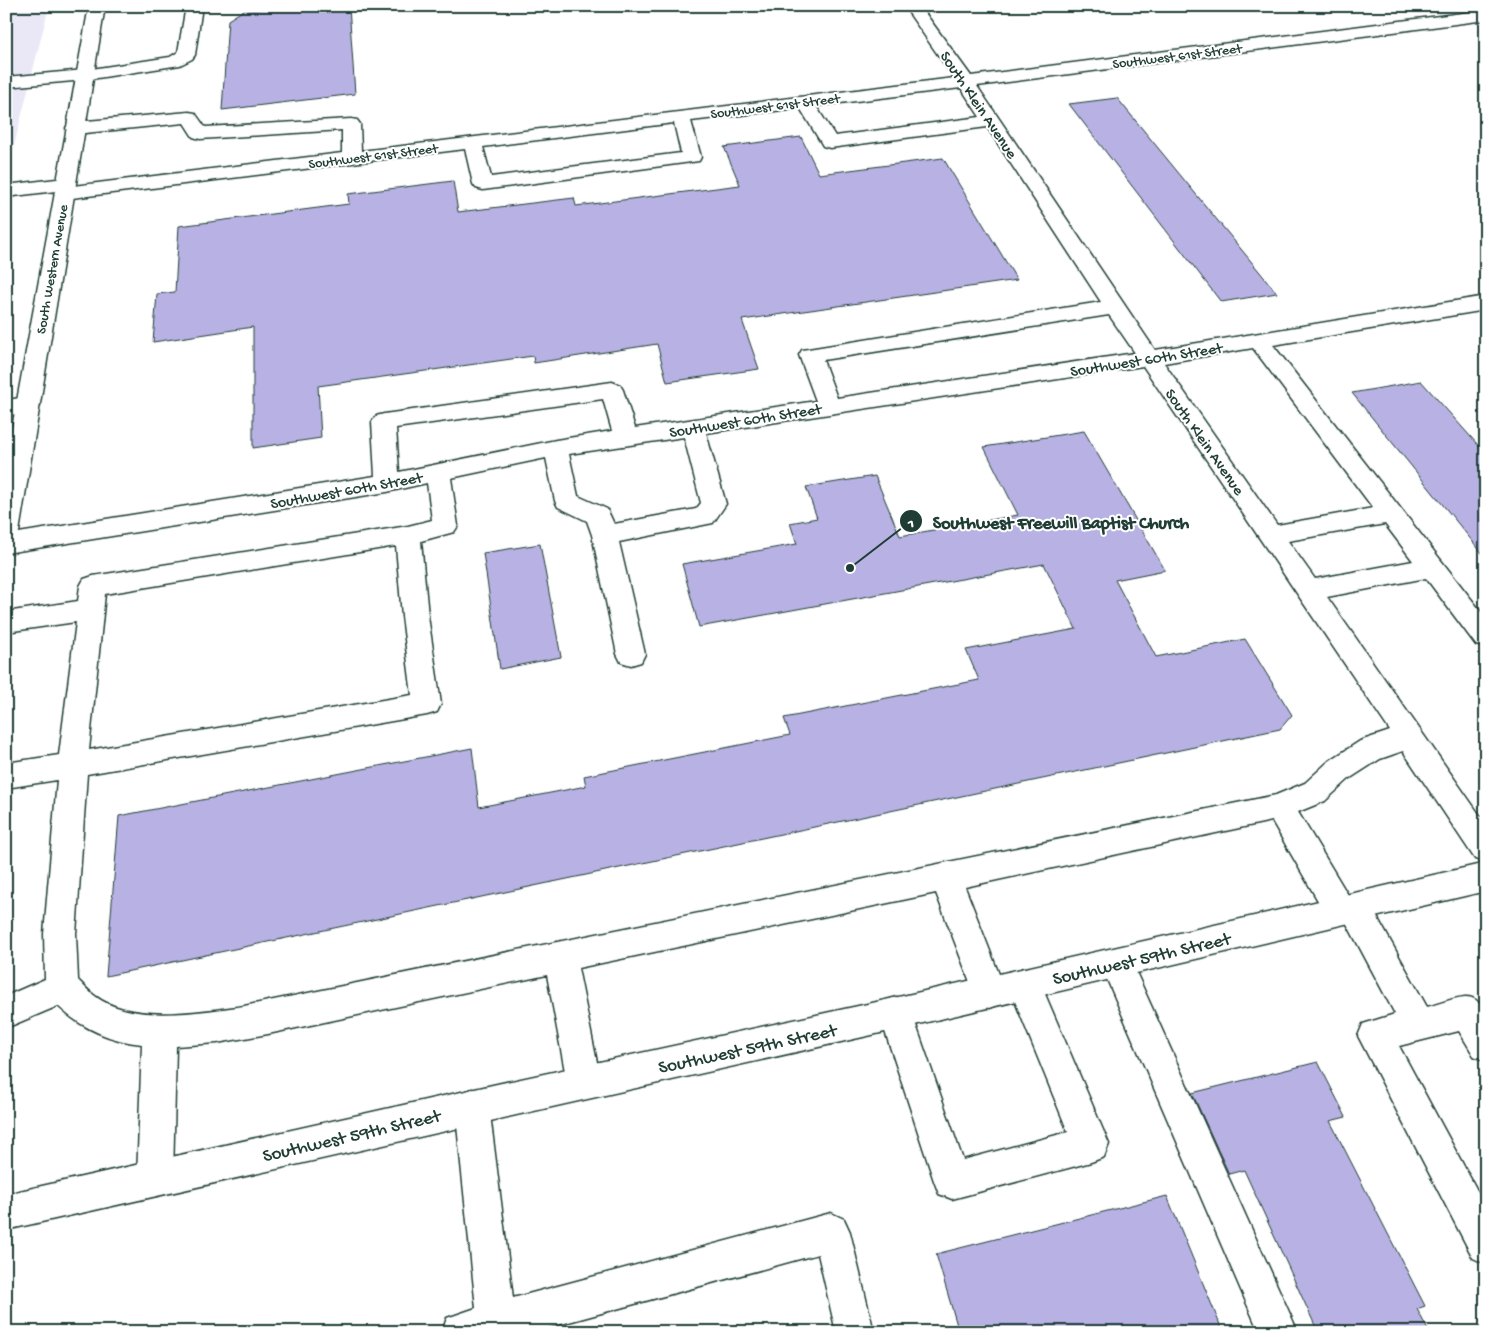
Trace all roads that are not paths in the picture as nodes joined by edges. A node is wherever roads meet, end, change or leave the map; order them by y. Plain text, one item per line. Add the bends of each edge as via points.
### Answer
1 (97, 6) edge
2 (194, 6) edge
3 (912, 6) edge
4 (1486, 16) edge
5 (85, 75) junction
6 (6, 82) edge
7 (966, 82) junction
8 (805, 102) junction
9 (680, 117) junction
10 (992, 121) junction
11 (75, 128) junction
12 (473, 143) junction
13 (352, 158) junction
14 (64, 188) junction
15 (6, 191) edge
16 (1486, 303) edge
17 (1115, 307) junction
18 (1258, 340) junction
19 (1149, 358) junction
20 (17, 406) edge
21 (829, 406) junction
22 (693, 428) junction
23 (626, 438) junction
24 (556, 448) junction
25 (438, 473) junction
26 (387, 483) junction
27 (1390, 514) junction
28 (6, 532) edge
29 (408, 534) junction
30 (604, 535) junction
31 (1271, 535) junction
32 (6, 544) edge
33 (1432, 567) junction
34 (1309, 590) junction
35 (91, 609) junction
36 (6, 622) edge
37 (1486, 638) edge
38 (631, 654) dead end
39 (1409, 737) junction
40 (73, 763) junction
41 (6, 776) edge
42 (1279, 807) junction
43 (1486, 849) edge
44 (946, 876) junction
45 (1486, 877) edge
46 (1347, 909) junction
47 (560, 957) junction
48 (1116, 963) junction
49 (1024, 984) junction
50 (63, 988) junction
51 (990, 992) junction
52 (6, 1012) edge
53 (896, 1013) junction
54 (1419, 1025) junction
55 (159, 1030) junction
56 (1486, 1044) edge
57 (584, 1082) junction
58 (472, 1106) junction
59 (155, 1178) junction
60 (6, 1212) edge
61 (1486, 1245) edge
62 (496, 1322) junction
63 (461, 1332) edge
64 (855, 1332) edge
65 (1279, 1332) edge

1 - 5 street, South Western Avenue
2 - 5 street via 186,56 174,61
3 - 7 street, South Klein Avenue
4 - 7 street, Southwest 61st Street
5 - 6 street
5 - 11 street, South Western Avenue
7 - 8 street, Southwest 61st Street
7 - 10 street, South Klein Avenue
8 - 9 street, Southwest 61st Street
8 - 10 street via 830,142
9 - 12 street, Southwest 61st Street
9 - 12 street via 692,157 483,184
10 - 17 street, South Klein Avenue
11 - 13 street via 189,116 200,133 351,124
11 - 14 street, South Western Avenue
12 - 13 street, Southwest 61st Street
13 - 14 street, Southwest 61st Street
14 - 15 street, Southwest 61st Street
14 - 20 street, South Western Avenue
16 - 18 street, Southwest 60th Street
17 - 19 street, South Klein Avenue
17 - 21 street via 810,356
18 - 19 street, Southwest 60th Street
18 - 27 street
19 - 21 street, Southwest 60th Street
19 - 31 street, South Klein Avenue
20 - 28 street, South Western Avenue
21 - 22 street, Southwest 60th Street
22 - 23 street, Southwest 60th Street
22 - 30 street via 714,504 704,517
23 - 24 street, Southwest 60th Street
23 - 26 street via 612,390 384,422
24 - 25 street, Southwest 60th Street
24 - 30 street via 567,502 598,515
25 - 26 street, Southwest 60th Street
25 - 29 street via 445,526
26 - 32 street, Southwest 60th Street
27 - 31 street
27 - 33 street
29 - 35 street via 93,586
29 - 40 street via 427,704
30 - 38 street
31 - 34 street, South Klein Avenue
33 - 34 street
33 - 37 street
34 - 39 street, South Klein Avenue
35 - 36 street
35 - 40 street
39 - 42 street via 1370,750 1339,770 1315,792
39 - 43 street, South Klein Avenue
40 - 41 street
40 - 50 street via 59,948
42 - 44 street
42 - 46 street
44 - 47 street
44 - 51 street
45 - 46 street, Southwest 59th Street
46 - 48 street, Southwest 59th Street
46 - 54 street
47 - 55 street via 250,1022 214,1028
47 - 57 street
48 - 49 street, Southwest 59th Street
48 - 65 street
49 - 51 street, Southwest 59th Street
49 - 53 street via 1092,1144 952,1180
50 - 52 street
50 - 55 street via 84,1009 114,1023
51 - 53 street, Southwest 59th Street
53 - 57 street, Southwest 59th Street
54 - 56 street via 1467,1013
54 - 61 street via 1375,1036
55 - 59 street
57 - 58 street, Southwest 59th Street
58 - 59 street, Southwest 59th Street
58 - 62 street
59 - 60 street, Southwest 59th Street
62 - 63 street
62 - 64 street via 831,1232

